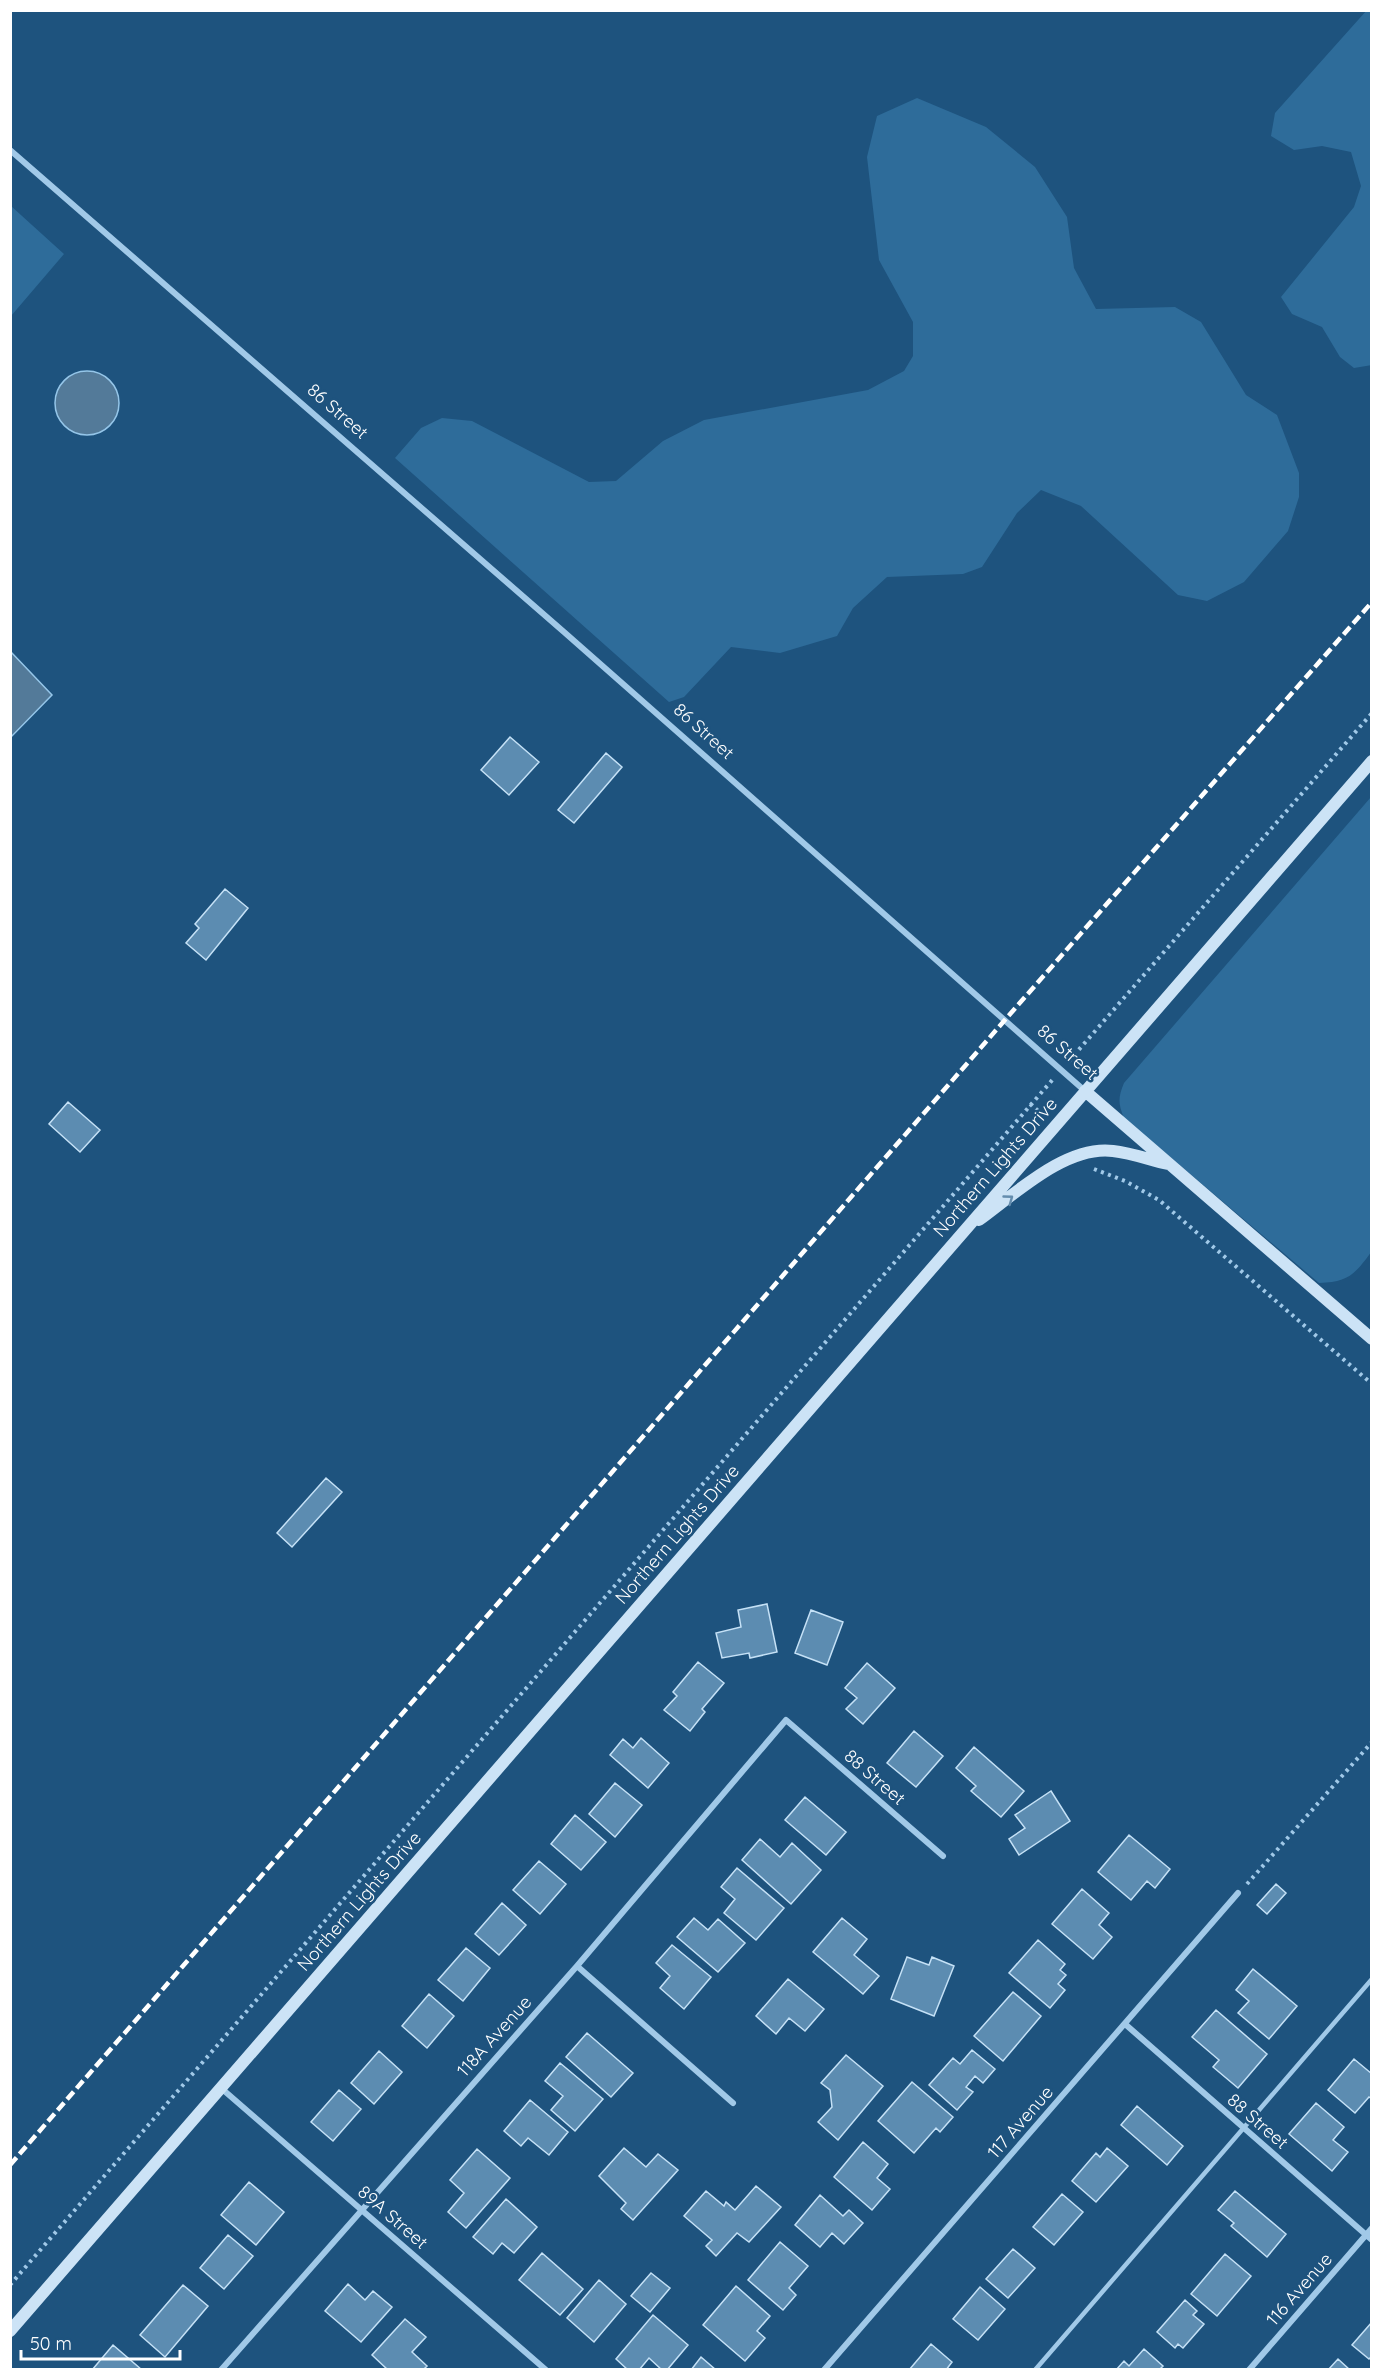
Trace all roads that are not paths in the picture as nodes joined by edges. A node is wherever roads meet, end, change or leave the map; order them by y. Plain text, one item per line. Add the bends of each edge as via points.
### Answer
1 (10, 150) edge
2 (1371, 761) edge
3 (1085, 1091) junction
4 (1171, 1165) junction
5 (961, 1233) junction
6 (1371, 1339) edge
7 (786, 1720) joint
8 (944, 1856) dead end
9 (1238, 1893) road end
10 (577, 1966) junction
11 (1371, 1979) edge
12 (1125, 2024) junction
13 (221, 2088) junction
14 (733, 2103) dead end
15 (1244, 2128) junction
16 (361, 2208) junction
17 (1371, 2228) edge
18 (1365, 2235) junction
19 (1371, 2240) edge
20 (10, 2331) edge
21 (220, 2370) edge
22 (546, 2370) edge
23 (824, 2370) edge
24 (1035, 2370) edge
25 (1249, 2370) edge

1 - 3 street, 86 Street
2 - 3 main road, Northern Lights Drive
3 - 4 main road, 86 Street
3 - 5 main road, Northern Lights Drive
5 -> 4 main road via 1059,1163 1075,1156 1113,1151
4 - 6 main road, 86 Street
5 - 13 main road, Northern Lights Drive
7 - 8 street, 88 Street
7 - 10 street, 118A Avenue
9 - 12 street, 117 Avenue
10 - 14 street
10 - 16 street, 118A Avenue
11 - 15 lane
12 - 15 street, 88 Street
12 - 23 street, 117 Avenue
13 - 16 street, 89A Street
13 - 20 main road, Northern Lights Drive
15 - 18 street, 88 Street
15 - 24 lane
16 - 21 street, 118A Avenue
16 - 22 street, 89A Street
17 - 18 street, 116 Avenue
18 - 19 street, 88 Street
18 - 25 street, 116 Avenue

